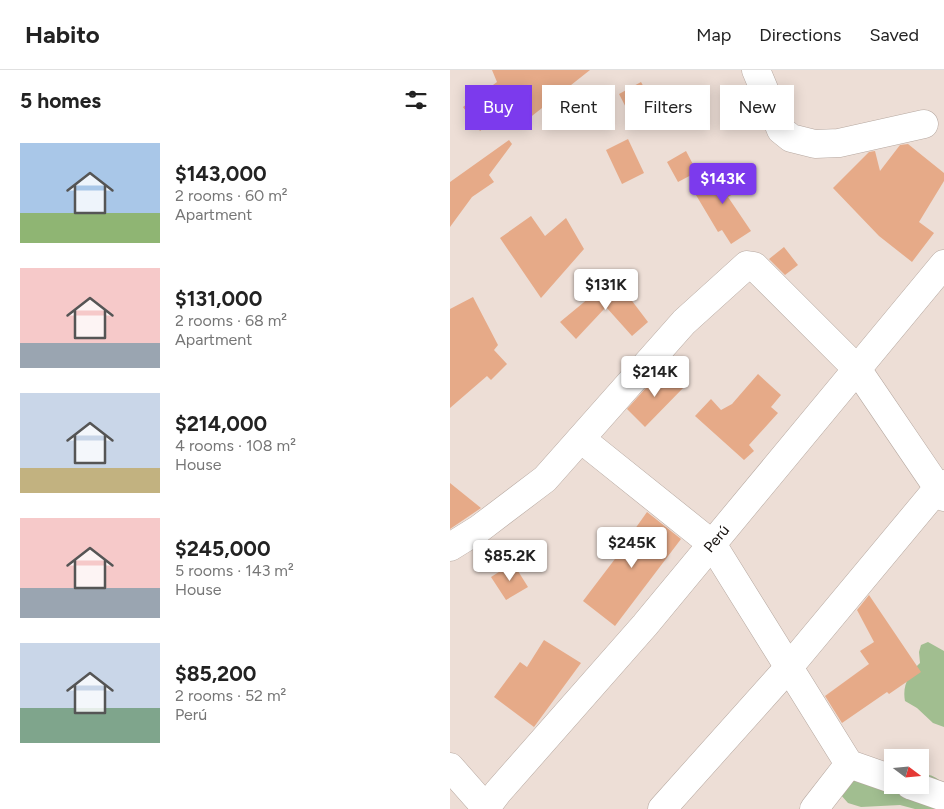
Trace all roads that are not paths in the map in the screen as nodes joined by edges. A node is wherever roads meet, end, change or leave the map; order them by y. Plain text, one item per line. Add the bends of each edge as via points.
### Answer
1 (758, 71) edge
2 (924, 124) dead end
3 (944, 264) edge
4 (857, 369) junction
5 (581, 439) junction
6 (942, 490) edge
7 (712, 544) junction
8 (450, 547) edge
9 (789, 667) junction
10 (849, 764) junction
11 (450, 767) edge
12 (884, 776) edge
13 (929, 792) edge
14 (944, 797) edge
15 (489, 804) edge
16 (662, 809) edge
17 (814, 809) edge

1 - 2 street via 781,130 791,138 815,144 839,143
3 - 4 street, Perú
4 - 5 street via 750,264 684,322
4 - 6 street
4 - 7 street, Perú
5 - 7 street
5 - 8 street via 545,479
6 - 9 street
7 - 9 street
7 - 15 street, Perú
9 - 10 street
9 - 16 street
10 - 12 street
10 - 17 street
11 - 15 street
13 - 14 street

